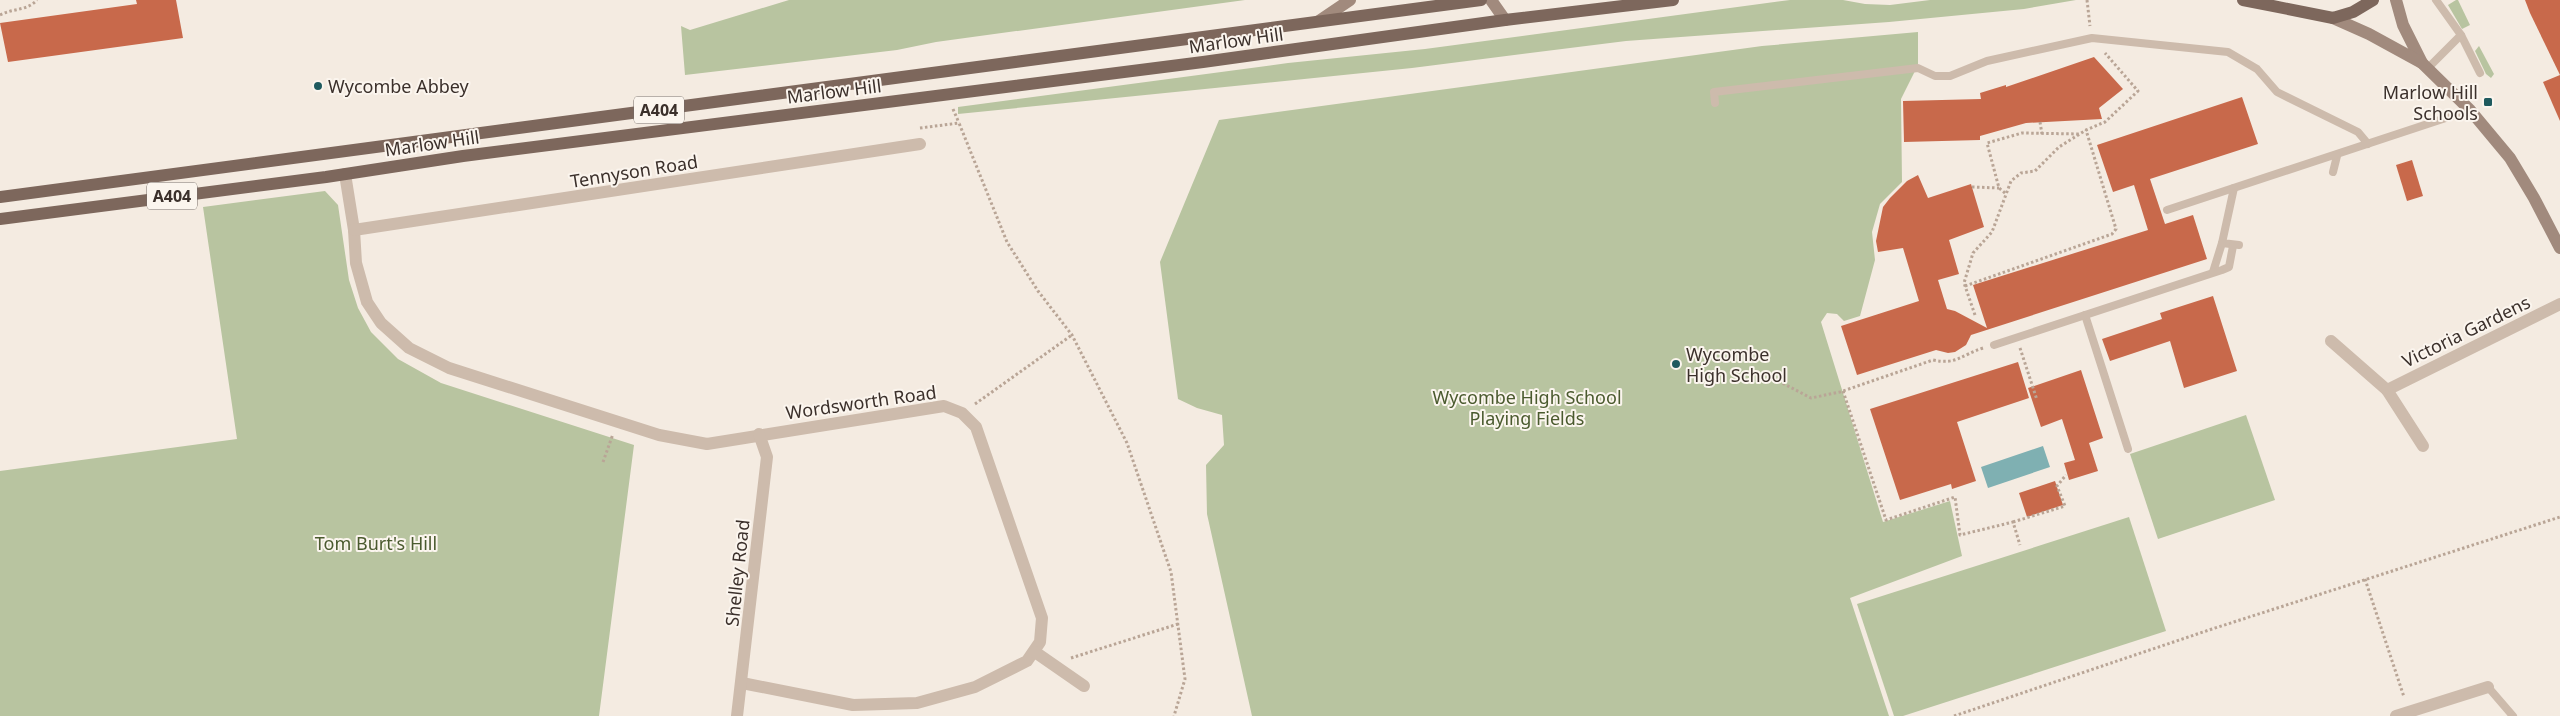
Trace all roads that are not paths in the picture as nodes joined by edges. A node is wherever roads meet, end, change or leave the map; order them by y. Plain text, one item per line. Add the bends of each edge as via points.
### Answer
1 (1350, 0) edge
2 (1481, 0) edge
3 (1491, 0) edge
4 (1673, 0) edge
5 (2243, 0) edge
6 (2372, 0) edge
7 (2396, 0) edge
8 (2436, 0) edge
9 (2333, 18) junction
10 (1505, 20) junction
11 (1318, 21) junction
12 (2461, 36) junction
13 (2425, 66) junction
14 (2480, 73) dead end
15 (1715, 103) dead end
16 (2470, 110) junction
17 (920, 144) dead end
18 (2368, 144) junction
19 (2337, 156) junction
20 (2333, 172) dead end
21 (345, 174) junction
22 (2234, 188) junction
23 (0, 197) edge
24 (2167, 210) dead end
25 (0, 219) edge
26 (354, 230) junction
27 (2222, 244) junction
28 (2560, 248) edge
29 (2213, 272) junction
30 (2560, 304) edge
31 (2085, 315) junction
32 (2331, 341) dead end
33 (1994, 345) dead end
34 (2387, 390) junction
35 (759, 434) junction
36 (2423, 446) dead end
37 (2128, 449) dead end
38 (1035, 652) junction
39 (742, 683) junction
40 (1084, 686) dead end
41 (2488, 687) joint
42 (737, 716) edge
43 (2396, 716) edge
44 (2514, 716) edge

1 - 11 street
2 - 11 main road, Marlow Hill / A404
3 - 10 street
4 - 10 main road, Marlow Hill / A404
5 - 9 main road
6 - 9 main road via 2353,12
7 - 13 street via 2403,25
8 - 12 lane
9 - 13 street
10 - 21 main road, Marlow Hill / A404
11 - 23 main road, Marlow Hill / A404
12 - 13 lane
12 - 14 lane
13 - 16 street
15 - 18 lane via 1714,92 1918,68 1935,76 1950,76 1987,61 2092,38 2228,52 2257,69 2277,92 2358,132
16 - 18 lane
16 - 28 street via 2510,158
17 - 26 street, Tennyson Road
18 - 19 lane
19 - 20 lane
19 - 22 lane
21 - 25 main road, Marlow Hill / A404
21 - 26 street, Wordsworth Road
22 - 24 lane
22 - 27 lane
26 - 35 street, Wordsworth Road via 356,263 367,302 381,323 409,348 449,368 659,436 707,444
27 - 29 lane
27 - 29 lane via 2236,246 2229,267
29 - 31 lane
30 - 34 street, Victoria Gardens
31 - 33 lane
31 - 37 lane
32 - 34 street
34 - 36 street
35 - 38 street, Wordsworth Road via 944,406 962,413 983,440 1042,618 1040,642
35 - 39 street, Shelley Road via 767,457
38 - 39 street via 1027,662 975,686 917,703 853,705
38 - 40 street
39 - 42 street, Shelley Road
41 - 43 street
41 - 44 lane

